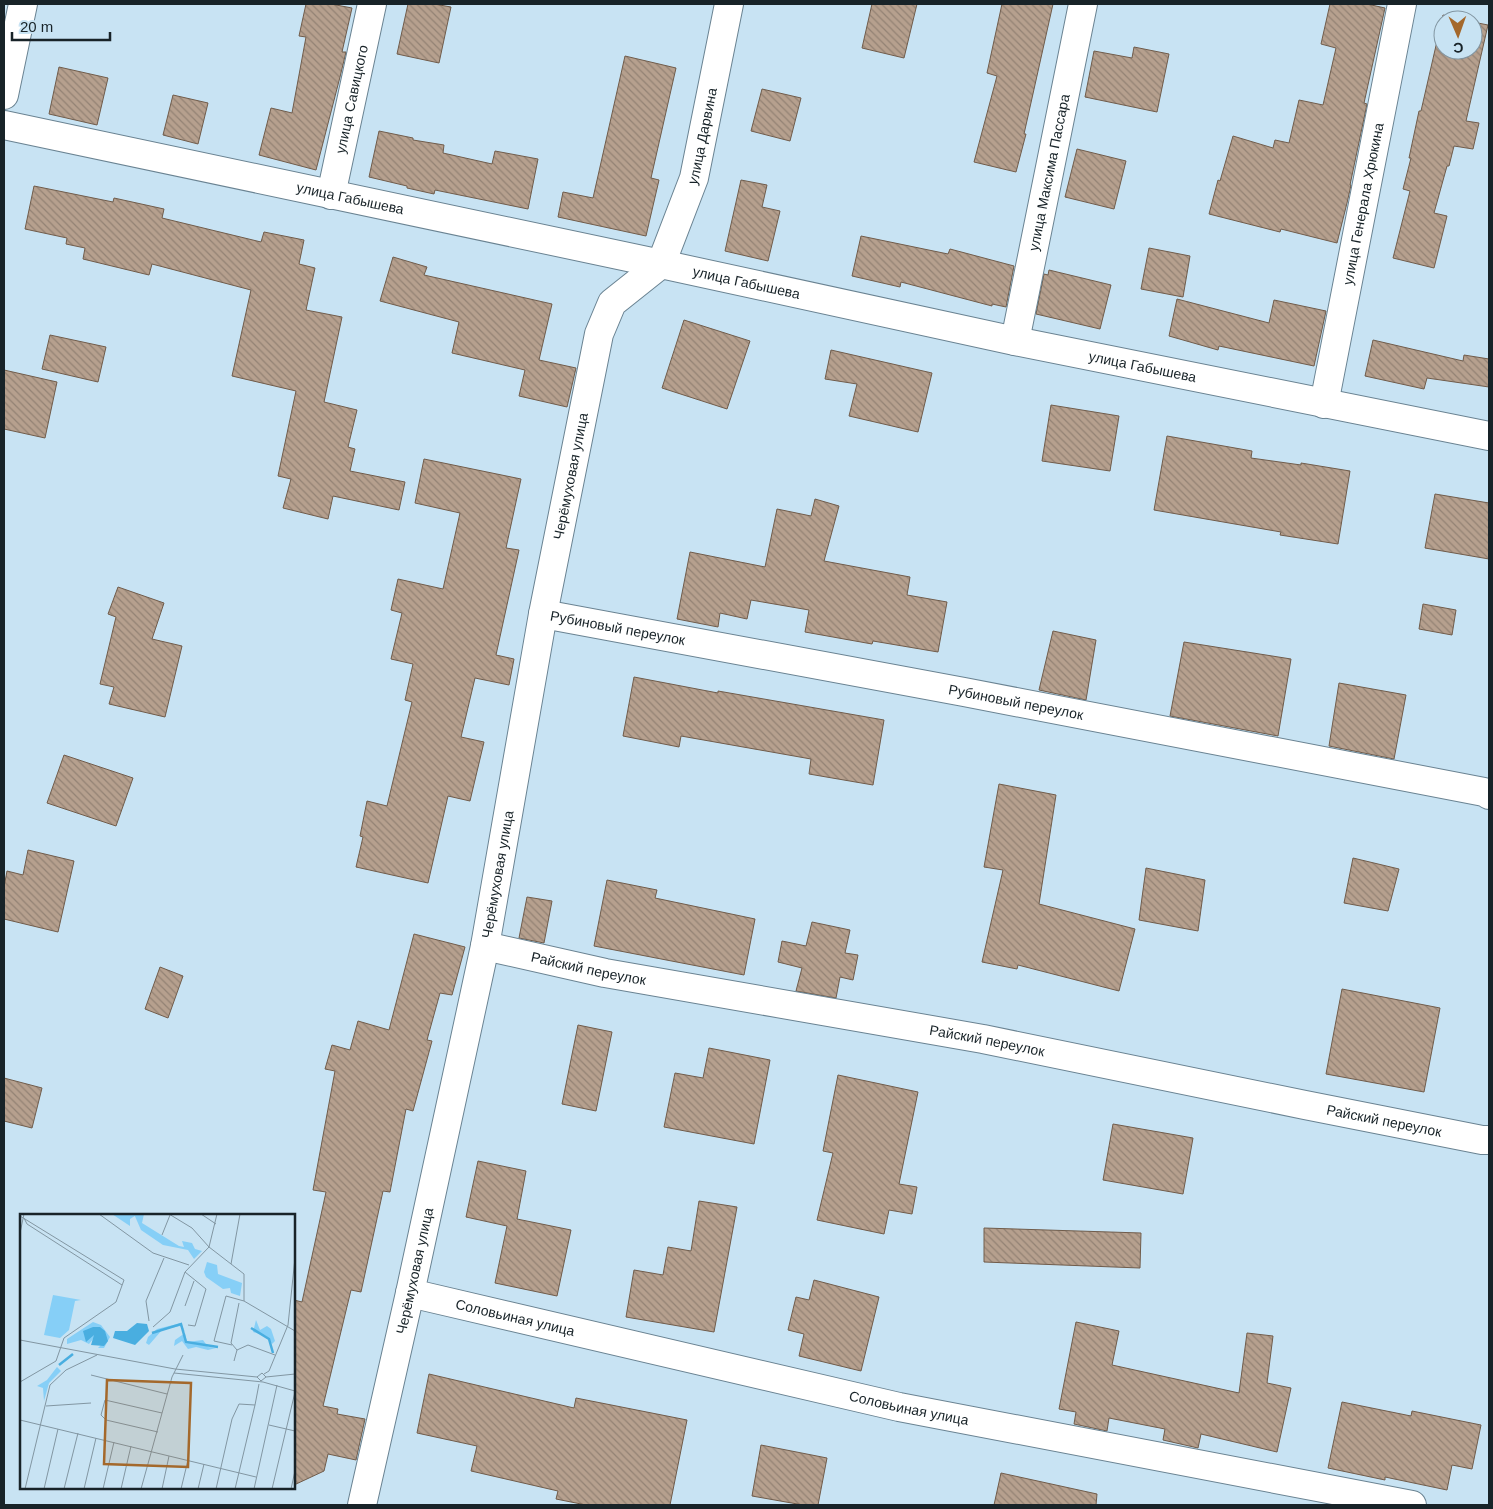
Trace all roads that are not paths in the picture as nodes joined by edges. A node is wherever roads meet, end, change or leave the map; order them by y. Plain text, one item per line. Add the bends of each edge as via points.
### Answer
1 (23, 4) edge
2 (372, 4) edge
3 (729, 4) edge
4 (1083, 4) edge
5 (1402, 4) edge
6 (4, 96) edge
7 (4, 125) edge
8 (331, 194) junction
9 (661, 264) junction
10 (1015, 341) junction
11 (1324, 404) junction
12 (1489, 436) edge
13 (543, 614) junction
14 (1489, 795) edge
15 (485, 946) junction
16 (1489, 1140) edge
17 (410, 1293) junction
18 (362, 1505) edge
19 (1412, 1505) edge

1 - 6 street
2 - 8 street, улица Савицкого
3 - 9 street, улица Дарвина via 694,178
4 - 10 street, улица Максима Пассара
5 - 11 street, улица Генерала Хрюкина
7 - 8 street, улица Габышева
8 - 9 street, улица Габышева
9 - 10 street, улица Габышева
9 - 13 street, Черёмуховая улица via 612,303 599,334
10 - 11 street, улица Габышева
11 - 12 street, улица Габышева
13 - 14 street, Рубиновый переулок
13 - 15 street, Черёмуховая улица
15 - 16 street, Райский переулок via 605,973 983,1039
15 - 17 street, Черёмуховая улица
17 - 18 street, Черёмуховая улица
17 - 19 street, Соловьиная улица via 899,1407

